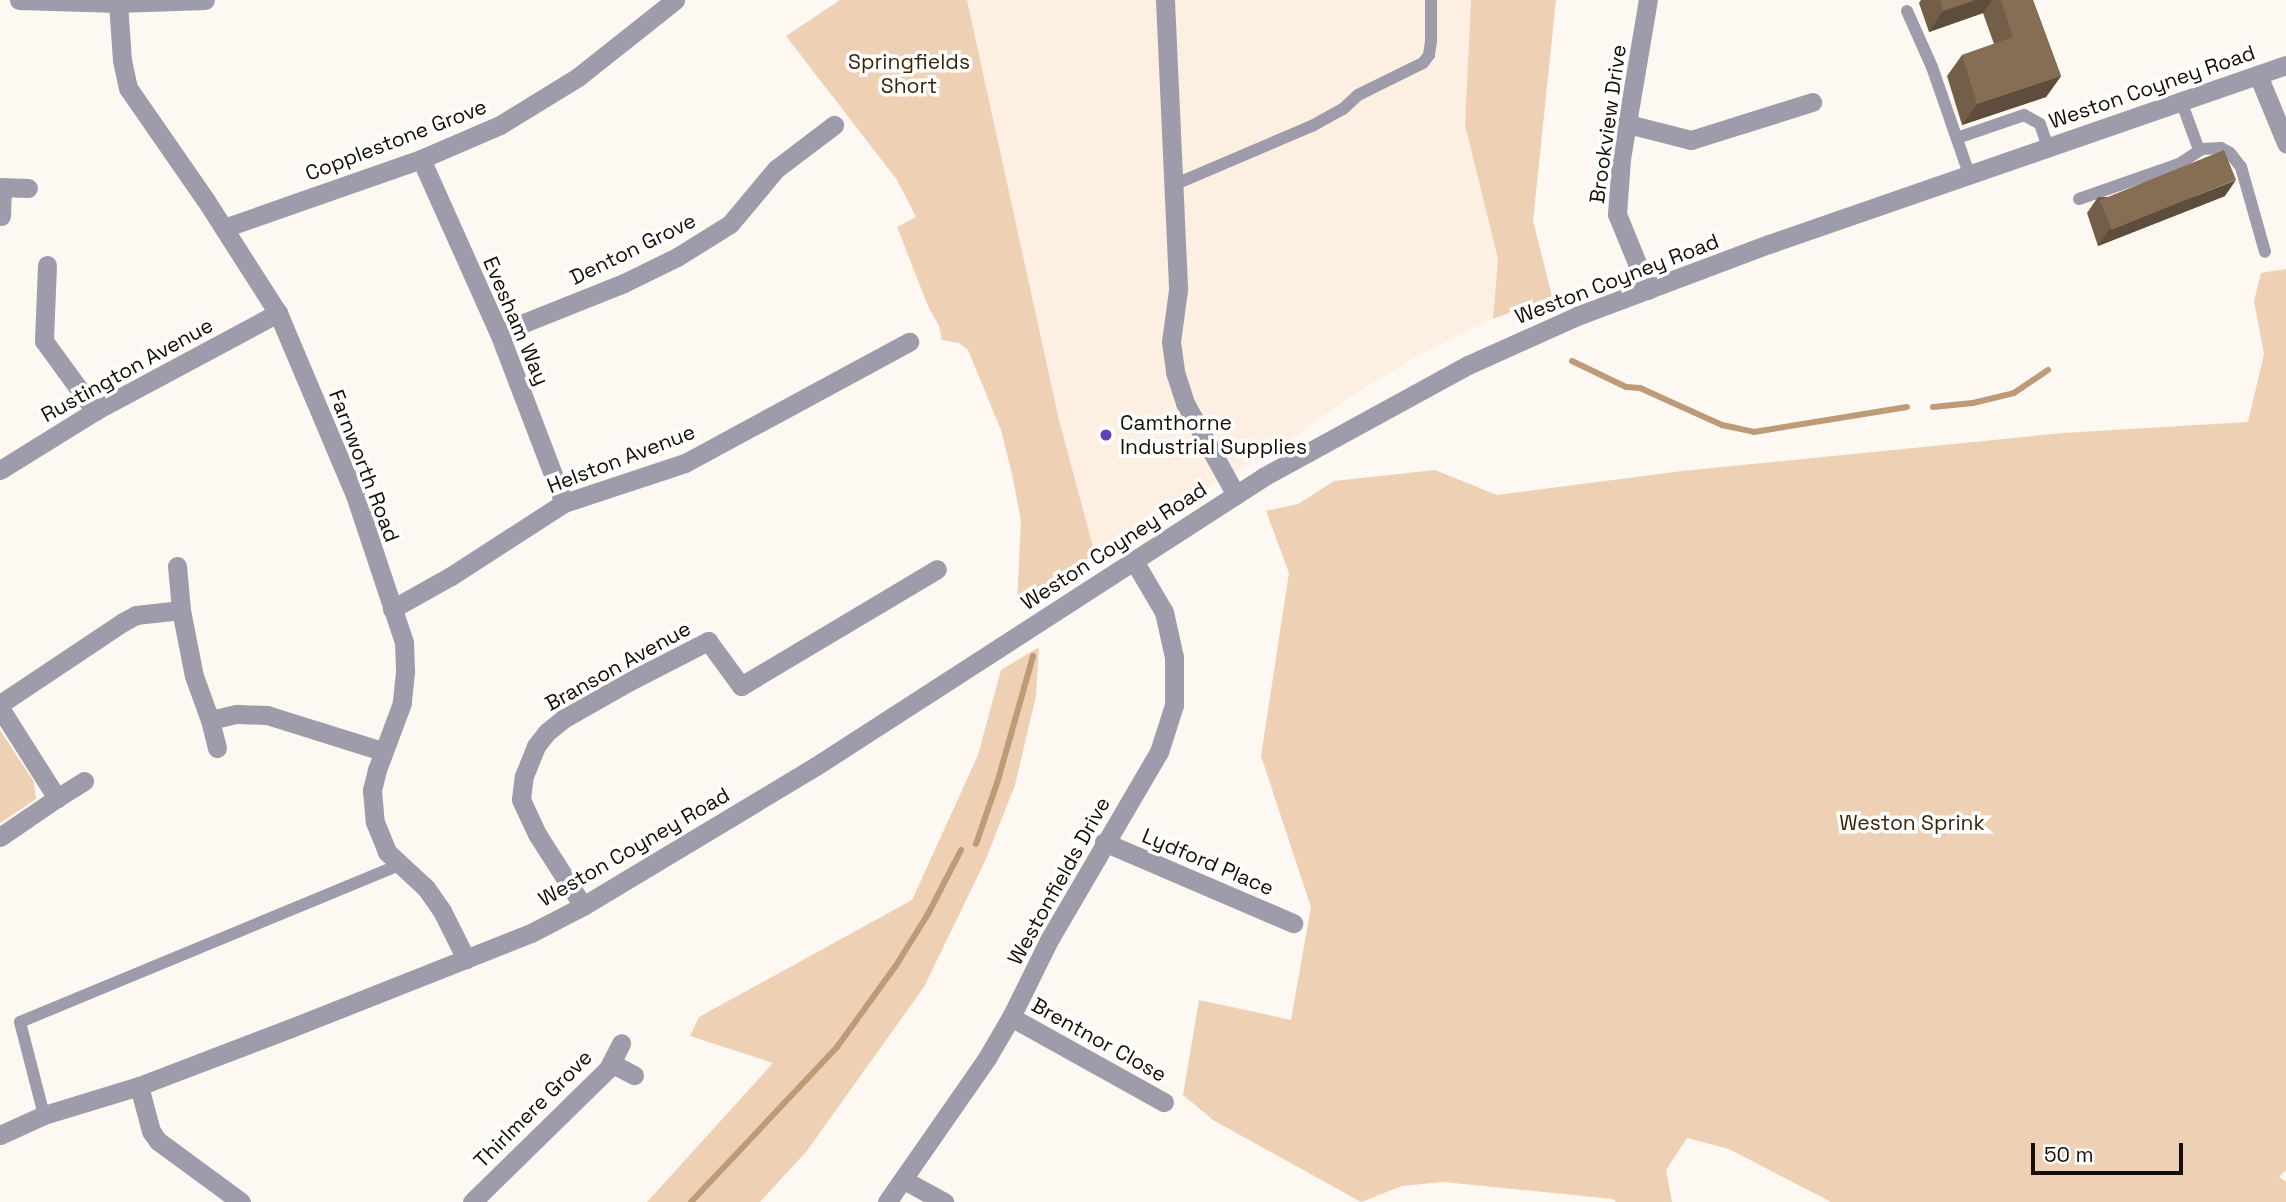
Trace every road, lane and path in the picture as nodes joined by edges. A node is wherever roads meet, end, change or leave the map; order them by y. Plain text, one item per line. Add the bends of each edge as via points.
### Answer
1 (19, 0) edge
2 (205, 0) edge
3 (675, 0) edge
4 (1165, 0) edge
5 (1432, 0) edge
6 (1648, 0) edge
7 (118, 3) junction
8 (1907, 11) dead end
9 (2286, 65) edge
10 (2259, 75) junction
11 (1812, 102) dead end
12 (2181, 102) junction
13 (1628, 124) junction
14 (834, 125) dead end
15 (1957, 138) junction
16 (2286, 143) edge
17 (2048, 147) junction
18 (2199, 150) junction
19 (421, 159) junction
20 (1969, 174) junction
21 (1171, 186) junction
22 (1, 187) edge
23 (28, 188) dead end
24 (2079, 199) dead end
25 (1, 216) edge
26 (224, 229) junction
27 (2265, 253) dead end
28 (47, 265) dead end
29 (1648, 290) junction
30 (278, 313) junction
31 (499, 333) junction
32 (909, 342) dead end
33 (95, 411) junction
34 (0, 470) edge
35 (1236, 495) junction
36 (564, 503) junction
37 (1134, 561) junction
38 (177, 566) dead end
39 (937, 569) dead end
40 (392, 609) junction
41 (181, 610) junction
42 (0, 706) edge
43 (209, 720) junction
44 (217, 747) dead end
45 (383, 751) junction
46 (84, 781) dead end
47 (57, 798) junction
48 (0, 837) edge
49 (1104, 842) junction
50 (399, 865) junction
51 (583, 906) junction
52 (1293, 923) dead end
53 (466, 959) junction
54 (1011, 1017) junction
55 (621, 1043) dead end
56 (611, 1063) junction
57 (634, 1075) dead end
58 (139, 1086) junction
59 (1164, 1102) dead end
60 (44, 1115) junction
61 (0, 1135) edge
62 (905, 1180) junction
63 (241, 1202) edge
64 (472, 1202) edge
65 (887, 1202) edge
66 (944, 1202) edge

1 - 7 street
2 - 7 street
3 - 19 street, Copplestone Grove via 578,77 500,125
4 - 21 street
5 - 21 lane via 1429,55 1423,63 1358,95 1312,126
6 - 13 street, Brookview Drive
7 - 26 street, Farnworth Road via 128,88
8 - 15 lane
9 - 10 street, Weston Coyney Road
10 - 12 street, Weston Coyney Road
10 - 16 street
11 - 13 street via 1691,140
12 - 17 street, Weston Coyney Road
12 - 18 lane
13 - 29 street, Brookview Drive via 1617,214
14 - 31 street, Denton Grove via 776,169 730,224 677,257
15 - 17 lane via 2024,115 2040,124
15 - 20 lane
17 - 20 street, Weston Coyney Road
18 - 24 lane via 2179,164
18 - 27 lane via 2221,148 2237,159
19 - 26 street, Copplestone Grove
19 - 31 street, Evesham Way
20 - 29 street, Weston Coyney Road
21 - 35 street via 1178,290 1171,342 1175,372 1185,402
22 - 23 street
22 - 25 street
26 - 30 street, Farnworth Road
28 - 33 street via 44,341
29 - 35 street, Weston Coyney Road via 1468,365
30 - 33 street, Rustington Avenue
30 - 40 street, Farnworth Road via 355,495
31 - 36 street, Evesham Way
32 - 36 street, Helston Avenue via 685,463
33 - 34 street, Rustington Avenue
35 - 37 street, Weston Coyney Road
36 - 40 street, Helston Avenue
37 - 49 street, Westonfields Drive via 1164,612 1174,657 1174,705 1159,752
37 - 51 street, Weston Coyney Road via 816,766
38 - 41 street
39 - 51 street, Branson Avenue via 741,686 708,641 630,681 547,732 524,776 521,799 537,834
40 - 45 street, Farnworth Road via 404,642 405,672 402,703
41 - 42 street via 136,615
41 - 43 street via 194,676
42 - 47 street
43 - 44 street
43 - 45 street via 237,714 267,715
45 - 50 street, Farnworth Road via 372,790 375,821 387,852
46 - 47 street
47 - 48 street
49 - 52 street, Lydford Place
49 - 54 street, Westonfields Drive
50 - 53 street, Farnworth Road via 432,896
50 - 60 lane via 19,1022
51 - 53 street, Weston Coyney Road
53 - 58 street, Weston Coyney Road
54 - 59 street, Brentnor Close
54 - 62 street, Westonfields Drive
55 - 56 street, Thirlmere Grove
56 - 57 street
56 - 64 street, Thirlmere Grove
58 - 60 street, Weston Coyney Road
58 - 63 street via 158,1141
60 - 61 street, Weston Coyney Road
62 - 65 street, Westonfields Drive
62 - 66 street

